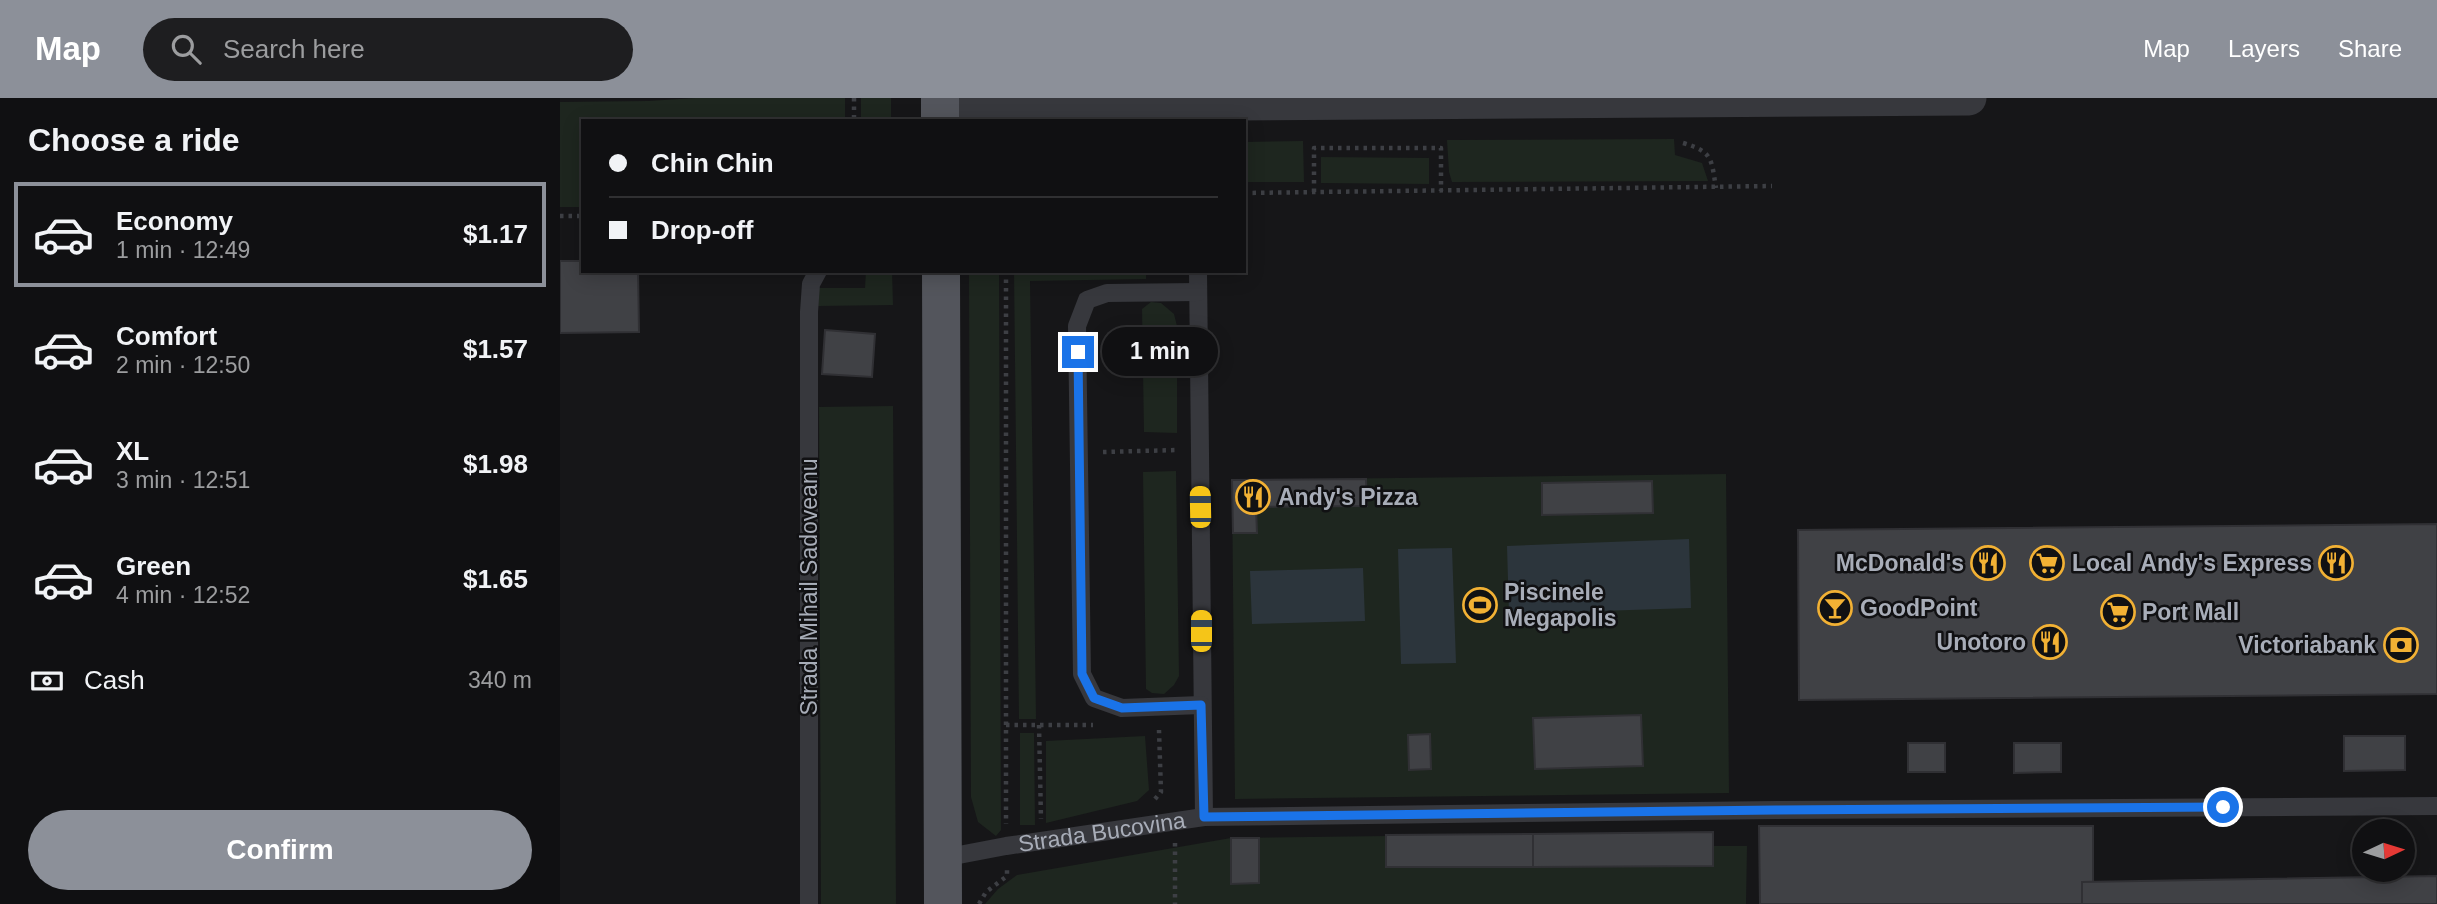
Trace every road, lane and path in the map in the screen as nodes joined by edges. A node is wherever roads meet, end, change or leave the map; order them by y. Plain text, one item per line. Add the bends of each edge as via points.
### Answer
1 (853, 98) edge
2 (1969, 98) edge
3 (1197, 107) edge
4 (940, 108) edge
5 (854, 119) edge
6 (1683, 143) dead end
7 (1772, 186) dead end
8 (1716, 188) junction
9 (1441, 191) junction
10 (1314, 192) junction
11 (1246, 193) edge
12 (560, 216) edge
13 (581, 216) edge
14 (817, 273) edge
15 (941, 273) edge
16 (1006, 273) edge
17 (1198, 273) edge
18 (1198, 292) junction
19 (1200, 450) junction
20 (1079, 452) junction
21 (1201, 705) junction
22 (1158, 707) junction
23 (1006, 725) junction
24 (1039, 725) junction
25 (1105, 725) dead end
26 (1150, 806) dead end
27 (2437, 806) edge
28 (1204, 817) junction
29 (1174, 821) junction
30 (1006, 839) junction
31 (943, 858) junction
32 (809, 904) edge
33 (943, 904) edge
34 (979, 904) edge
35 (1175, 904) edge

1 - 5 path
2 - 3 street
3 - 4 street
6 - 8 path via 1702,149 1712,161
7 - 8 path
8 - 9 path
9 - 10 path
9 - 10 path via 1441,148 1314,148
10 - 11 path
12 - 13 path
14 - 32 lane, Strada Mihail Sadoveanu via 811,284 809,312
15 - 31 main road
16 - 23 path
17 - 18 lane
18 - 19 lane
18 - 20 lane via 1107,293 1087,300 1077,326
19 - 20 path
19 - 21 lane
20 - 22 lane via 1082,674 1094,698 1122,708
21 - 22 lane
21 - 28 lane
22 - 26 path via 1161,792
23 - 24 path
23 - 30 path
24 - 25 path
24 - 30 path via 1041,829
27 - 28 lane, Strada Bucovina
28 - 29 lane, Strada Bucovina
29 - 30 lane, Strada Bucovina
29 - 35 path
30 - 31 lane, Strada Bucovina
30 - 34 path via 1007,876 986,892
31 - 33 main road

